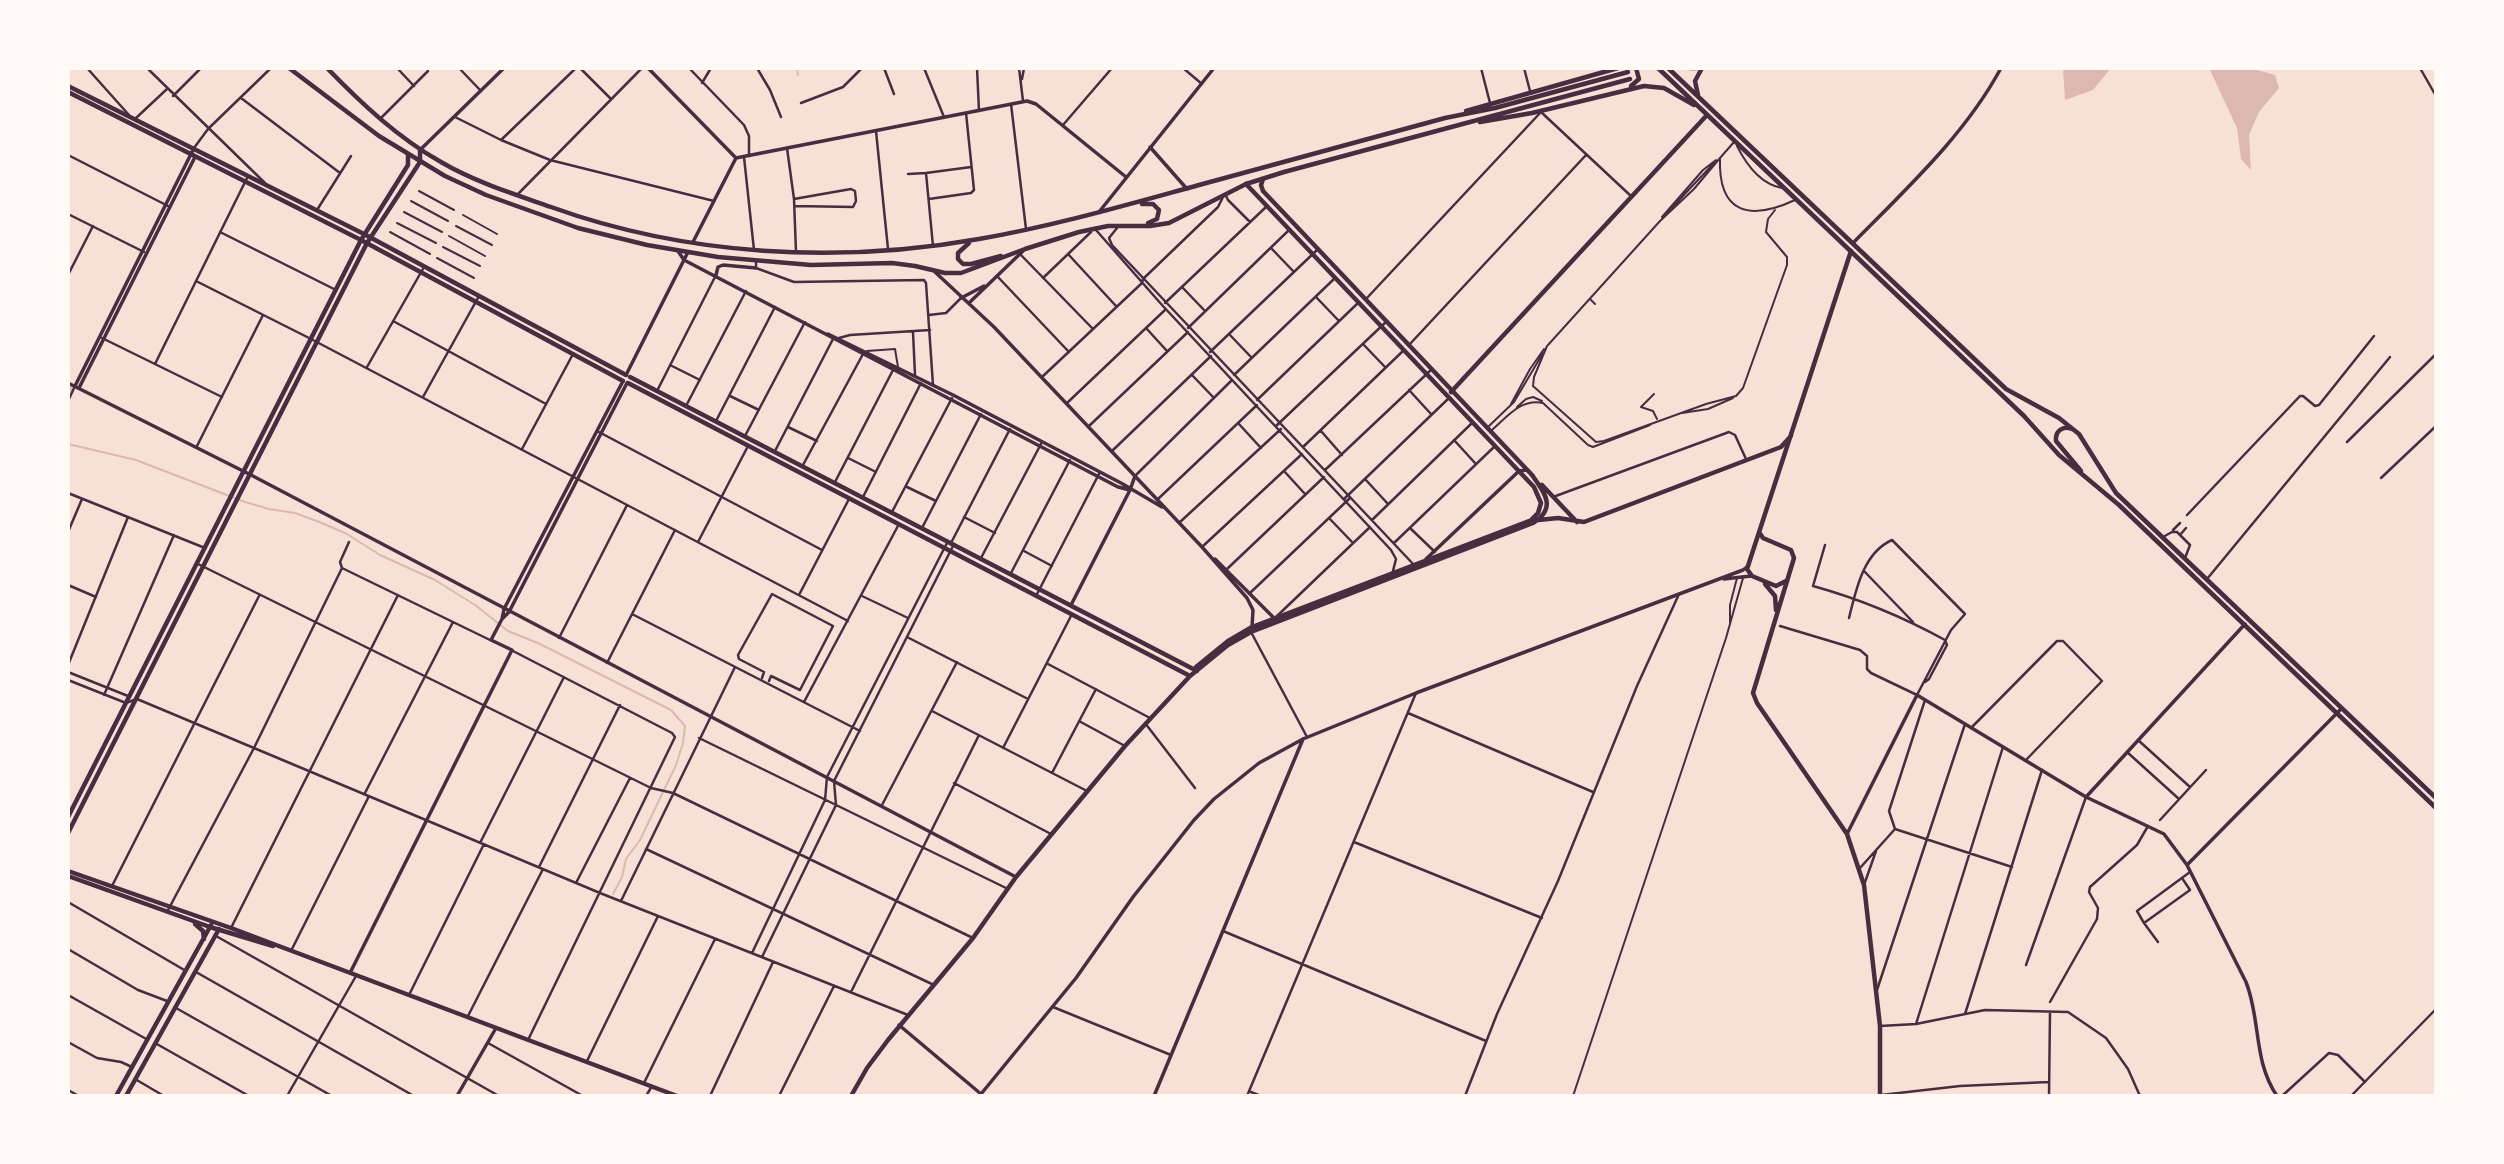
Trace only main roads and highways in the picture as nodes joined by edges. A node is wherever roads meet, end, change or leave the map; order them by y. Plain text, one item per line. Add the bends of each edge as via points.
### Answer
1 (289, 68) edge
2 (327, 68) edge
3 (1618, 68) edge
4 (1636, 68) edge
5 (1658, 68) edge
6 (1668, 68) edge
7 (1690, 68) edge
8 (1700, 68) edge
9 (1628, 72) dead end
10 (1630, 79) dead end
11 (70, 90) edge
12 (1621, 91) junction
13 (1698, 96) junction
14 (1707, 115) junction
15 (1445, 118) junction
16 (133, 122) junction
17 (1462, 124) junction
18 (420, 150) junction
19 (408, 154) junction
20 (420, 162) junction
21 (1263, 179) junction
22 (1246, 184) junction
23 (1117, 208) junction
24 (1122, 225) junction
25 (363, 237) junction
26 (982, 239) junction
27 (369, 241) junction
28 (1025, 249) junction
29 (1851, 251) junction
30 (422, 269) junction
31 (497, 305) junction
32 (494, 311) junction
33 (626, 379) junction
34 (1453, 391) junction
35 (1448, 397) junction
36 (278, 404) junction
37 (285, 407) junction
38 (701, 414) junction
39 (698, 419) junction
40 (2075, 430) junction
41 (1791, 436) junction
42 (762, 445) junction
43 (1781, 447) junction
44 (759, 452) junction
45 (1786, 453) junction
46 (1530, 473) junction
47 (821, 475) junction
48 (2086, 476) junction
49 (817, 482) junction
50 (879, 505) junction
51 (876, 512) junction
52 (1540, 519) junction
53 (1577, 522) junction
54 (1529, 523) junction
55 (1759, 532) junction
56 (1763, 538) junction
57 (1757, 541) junction
58 (1415, 567) junction
59 (1762, 580) junction
60 (1787, 581) junction
61 (1775, 619) junction
62 (1276, 620) junction
63 (1129, 635) junction
64 (1125, 642) junction
65 (1196, 670) junction
66 (1190, 676) junction
67 (2436, 798) edge
68 (2436, 808) edge
69 (68, 817) edge
70 (68, 833) edge
71 (68, 874) edge
72 (169, 909) junction
73 (188, 919) junction
74 (212, 924) junction
75 (220, 927) junction
76 (203, 942) junction
77 (291, 951) junction
78 (116, 1096) edge
79 (126, 1096) edge
80 (677, 1096) edge
81 (851, 1096) edge
82 (1880, 1096) edge

1 - 19 main road
2 - 18 main road
3 - 15 main road
4 - 12 main road via 1637,83
5 - 14 main road
6 - 13 main road
7 - 8 main road
8 - 13 main road via 1695,81
9 - 15 main road
10 - 17 main road
11 - 16 main road
12 - 14 main road via 1664,88
12 - 17 main road via 1541,112
13 - 40 main road via 2006,388
14 - 29 main road
14 - 34 main road
15 - 23 main road
16 - 25 main road via 245,182
16 - 25 main road via 194,148
17 - 21 main road
18 - 20 main road
18 - 26 main road via 457,171 587,219 693,242 796,252 888,250
19 - 20 main road
19 - 25 main road via 407,167
20 - 27 main road
20 - 28 main road via 520,209 578,228 676,250 811,265 892,263 949,274
21 - 22 main road
21 - 34 main road via 1263,191
22 - 24 main road via 1169,223
22 - 35 main road
23 - 24 main road via 1149,203 1159,210 1151,223
23 - 26 main road
24 - 28 main road via 1095,228
25 - 27 main road
25 - 36 main road
26 - 28 main road via 960,248 961,263
27 - 30 main road
27 - 37 main road
29 - 41 main road
29 - 48 main road via 2059,455
30 - 31 main road
30 - 32 main road
31 - 32 main road
31 - 33 main road
32 - 33 main road
33 - 38 main road
33 - 39 main road
34 - 35 main road
34 - 46 main road
35 - 54 main road via 1534,487 1541,500
36 - 37 main road
36 - 69 main road
37 - 70 main road
38 - 39 main road
38 - 42 main road
39 - 44 main road
40 - 48 main road via 2062,428 2056,441
40 - 67 main road via 2113,489
41 - 43 main road
41 - 45 main road
42 - 44 main road
42 - 47 main road
43 - 45 main road
43 - 53 main road
44 - 49 main road
45 - 55 main road
46 - 52 main road via 1547,502
46 - 53 main road
47 - 49 main road
47 - 50 main road
48 - 68 main road
49 - 51 main road
50 - 51 main road
50 - 63 main road
51 - 64 main road
52 - 53 main road
52 - 54 main road
54 - 58 main road
54 - 58 main road
55 - 56 main road
55 - 57 main road
56 - 57 main road
56 - 60 main road via 1793,553
57 - 59 main road via 1748,571
58 - 62 main road
58 - 62 main road
59 - 60 main road via 1777,586
59 - 61 main road via 1774,596
60 - 61 main road
61 - 82 main road via 1755,679 1754,698 1847,834 1860,868 1880,1026
62 - 65 main road via 1252,629
63 - 64 main road
63 - 65 main road
64 - 66 main road
65 - 66 main road
66 - 81 main road via 1007,888 973,938 899,1025
71 - 72 main road
71 - 72 main road
72 - 73 main road
72 - 74 main road
73 - 74 main road
73 - 76 main road via 203,931
74 - 75 main road
74 - 76 main road
75 - 77 main road
75 - 77 main road
75 - 79 main road
76 - 78 main road
77 - 80 main road

